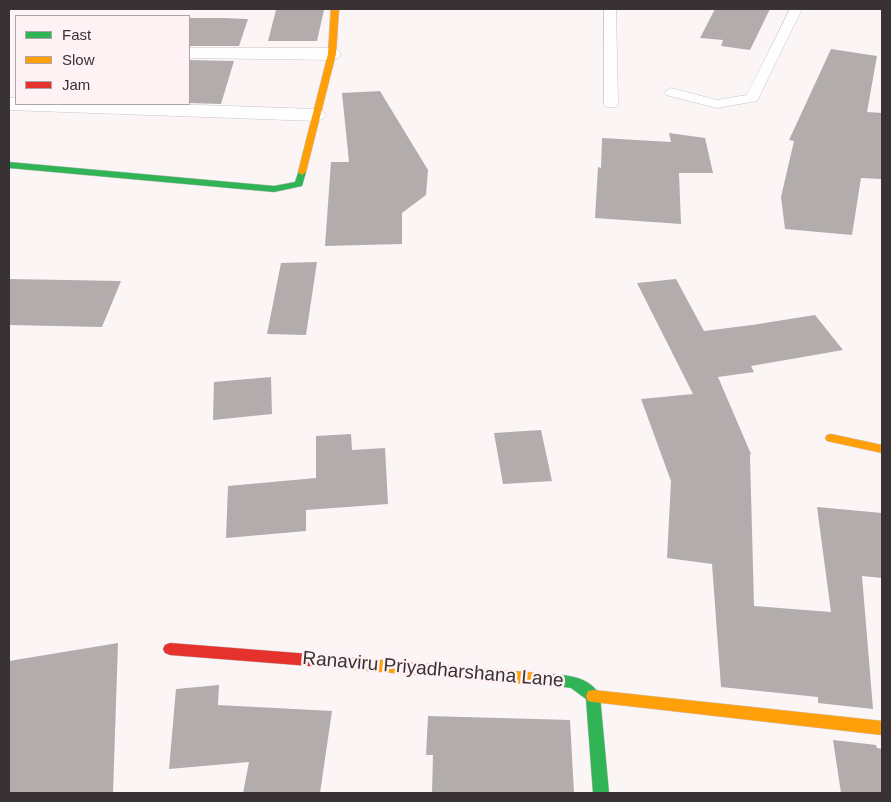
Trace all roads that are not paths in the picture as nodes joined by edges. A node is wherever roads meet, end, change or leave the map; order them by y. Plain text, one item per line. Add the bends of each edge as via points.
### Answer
1 (335, 9) edge
2 (610, 9) edge
3 (796, 9) edge
4 (190, 53) edge
5 (332, 54) junction
6 (671, 92) dead end
7 (610, 104) dead end
8 (35, 105) edge
9 (316, 116) junction
10 (9, 164) edge
11 (831, 438) dead end
12 (882, 449) edge
13 (170, 649) dead end
14 (593, 696) junction
15 (882, 728) edge
16 (601, 793) edge

1 - 5 street
2 - 7 lane
3 - 6 lane via 752,98 717,104
4 - 5 street
5 - 9 street
8 - 9 street
9 - 10 street via 299,184 274,189
11 - 12 street
13 - 14 street, Ranaviru Priyadharshana Lane via 574,682
14 - 15 street
14 - 16 street

